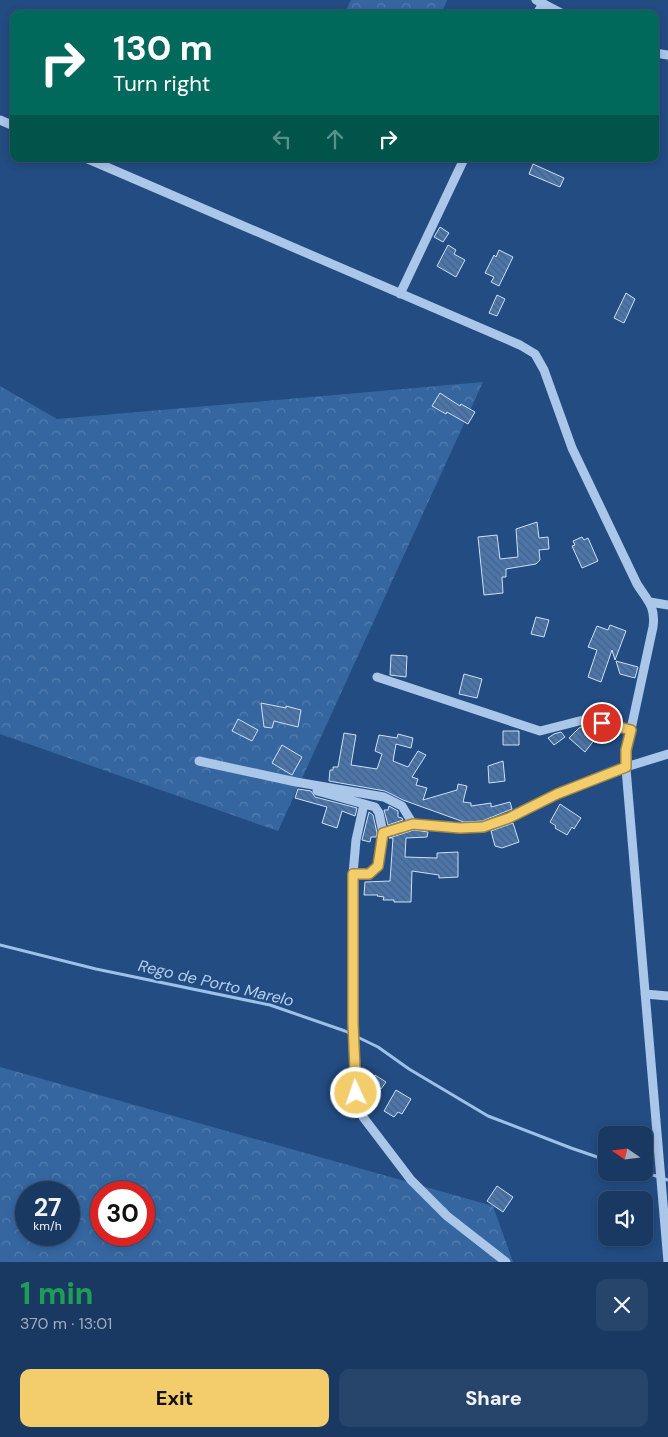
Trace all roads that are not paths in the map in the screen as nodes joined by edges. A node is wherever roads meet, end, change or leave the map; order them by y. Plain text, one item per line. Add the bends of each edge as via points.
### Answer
1 (539, 2) edge
2 (555, 10) edge
3 (95, 162) edge
4 (463, 162) edge
5 (400, 294) junction
6 (650, 602) junction
7 (668, 605) edge
8 (377, 677) dead end
9 (631, 730) junction
10 (668, 754) edge
11 (199, 761) dead end
12 (626, 767) junction
13 (296, 782) junction
14 (364, 804) junction
15 (413, 824) junction
16 (383, 833) junction
17 (353, 874) junction
18 (645, 994) junction
19 (668, 996) edge
20 (506, 1262) edge
21 (668, 1262) edge

1 - 2 street
3 - 5 street
4 - 5 street
5 - 6 street via 535,354 544,370 572,448 637,584
6 - 7 street
6 - 9 street via 654,610 654,627
8 - 9 street via 540,731 587,719
9 - 12 street
10 - 12 street
11 - 13 street
12 - 15 street via 483,827
12 - 18 street
13 - 14 street
13 - 15 street via 384,798 402,806
14 - 16 street via 375,807 379,813
14 - 17 street
15 - 16 street
16 - 17 street via 378,866 369,874
17 - 20 street via 353,1023 356,1093 363,1117 411,1180 447,1216
18 - 19 street
18 - 21 street

